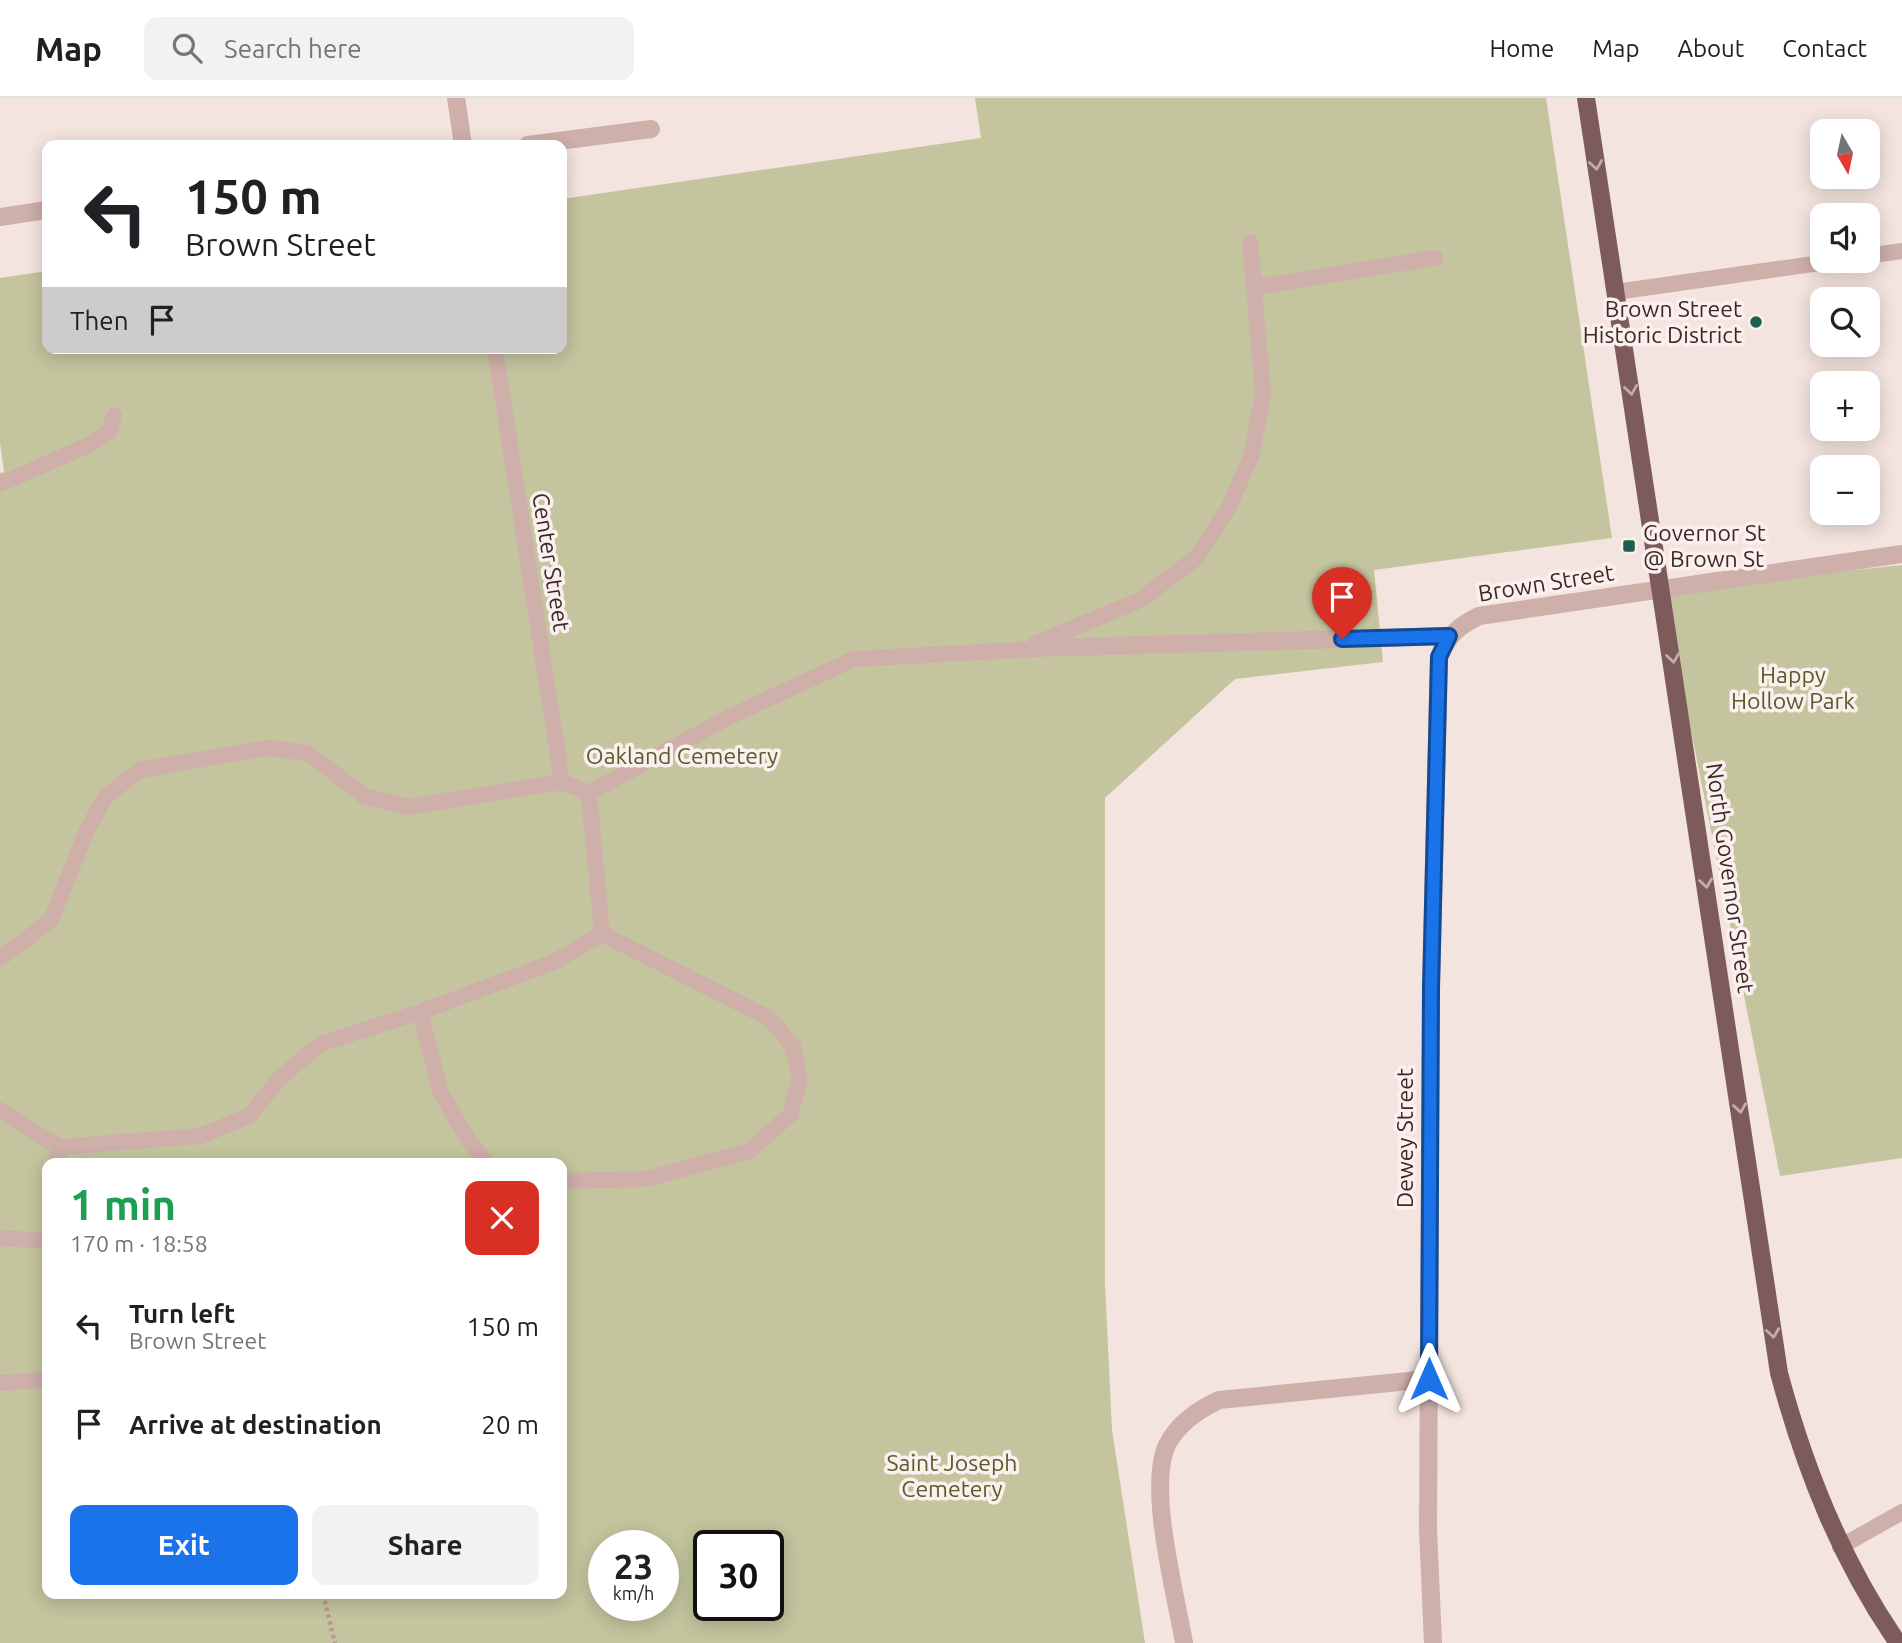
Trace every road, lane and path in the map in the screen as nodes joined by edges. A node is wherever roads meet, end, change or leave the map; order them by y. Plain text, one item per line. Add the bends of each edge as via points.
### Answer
1 (456, 98) edge
2 (1586, 98) edge
3 (651, 129) dead end
4 (462, 140) edge
5 (566, 140) edge
6 (42, 211) edge
7 (0, 217) edge
8 (1250, 242) dead end
9 (1902, 251) edge
10 (1880, 254) edge
11 (1434, 258) dead end
12 (1810, 264) edge
13 (1255, 287) junction
14 (1616, 292) junction
15 (496, 354) edge
16 (114, 416) dead end
17 (0, 484) edge
18 (1902, 554) edge
19 (1662, 590) junction
20 (1449, 636) junction
21 (1074, 647) joint
22 (1018, 650) junction
23 (562, 782) junction
24 (589, 793) junction
25 (602, 934) junction
26 (1, 955) edge
27 (420, 1012) junction
28 (0, 1110) edge
29 (57, 1156) edge
30 (483, 1158) edge
31 (567, 1181) edge
32 (0, 1238) edge
33 (42, 1241) edge
34 (1429, 1379) junction
35 (42, 1380) edge
36 (0, 1383) edge
37 (1902, 1512) edge
38 (1840, 1547) junction
39 (324, 1599) edge
40 (335, 1643) edge
41 (1184, 1643) edge
42 (1433, 1643) edge
43 (1898, 1643) edge

1 - 4 street
2 -> 14 main road, North Governor Street
3 - 5 street
6 - 7 street
8 - 13 lane
9 - 10 lane
11 - 13 lane
12 - 14 lane
13 - 22 lane via 1264,392 1252,454 1229,507 1196,558 1140,600
14 -> 19 main road, North Governor Street
15 - 23 lane, Center Street
16 - 17 lane via 109,432 92,444
18 - 19 street, Brown Street
19 - 20 street, Brown Street via 1479,615
19 -> 38 main road, North Governor Street via 1779,1373 1794,1430
20 - 21 street
20 - 34 street, Dewey Street via 1439,657
21 - 22 lane
22 - 24 lane via 854,659 731,716
23 - 24 lane
23 - 26 lane via 407,807 364,796 308,753 268,748 140,770 106,796 87,830 51,920
24 - 25 lane
25 - 27 lane via 554,962
25 - 31 lane via 769,1018 793,1046 800,1080 790,1115 749,1151 646,1179
27 - 29 lane via 320,1044 280,1078 249,1116 200,1136
27 - 30 lane via 441,1093
28 - 29 lane
32 - 33 lane
34 - 41 street via 1219,1400 1194,1413 1175,1433 1159,1473 1160,1501
34 - 42 street, Dewey Street via 1427,1529
35 - 36 lane
37 - 38 lane
38 - 43 main road, North Governor Street
39 - 40 path

